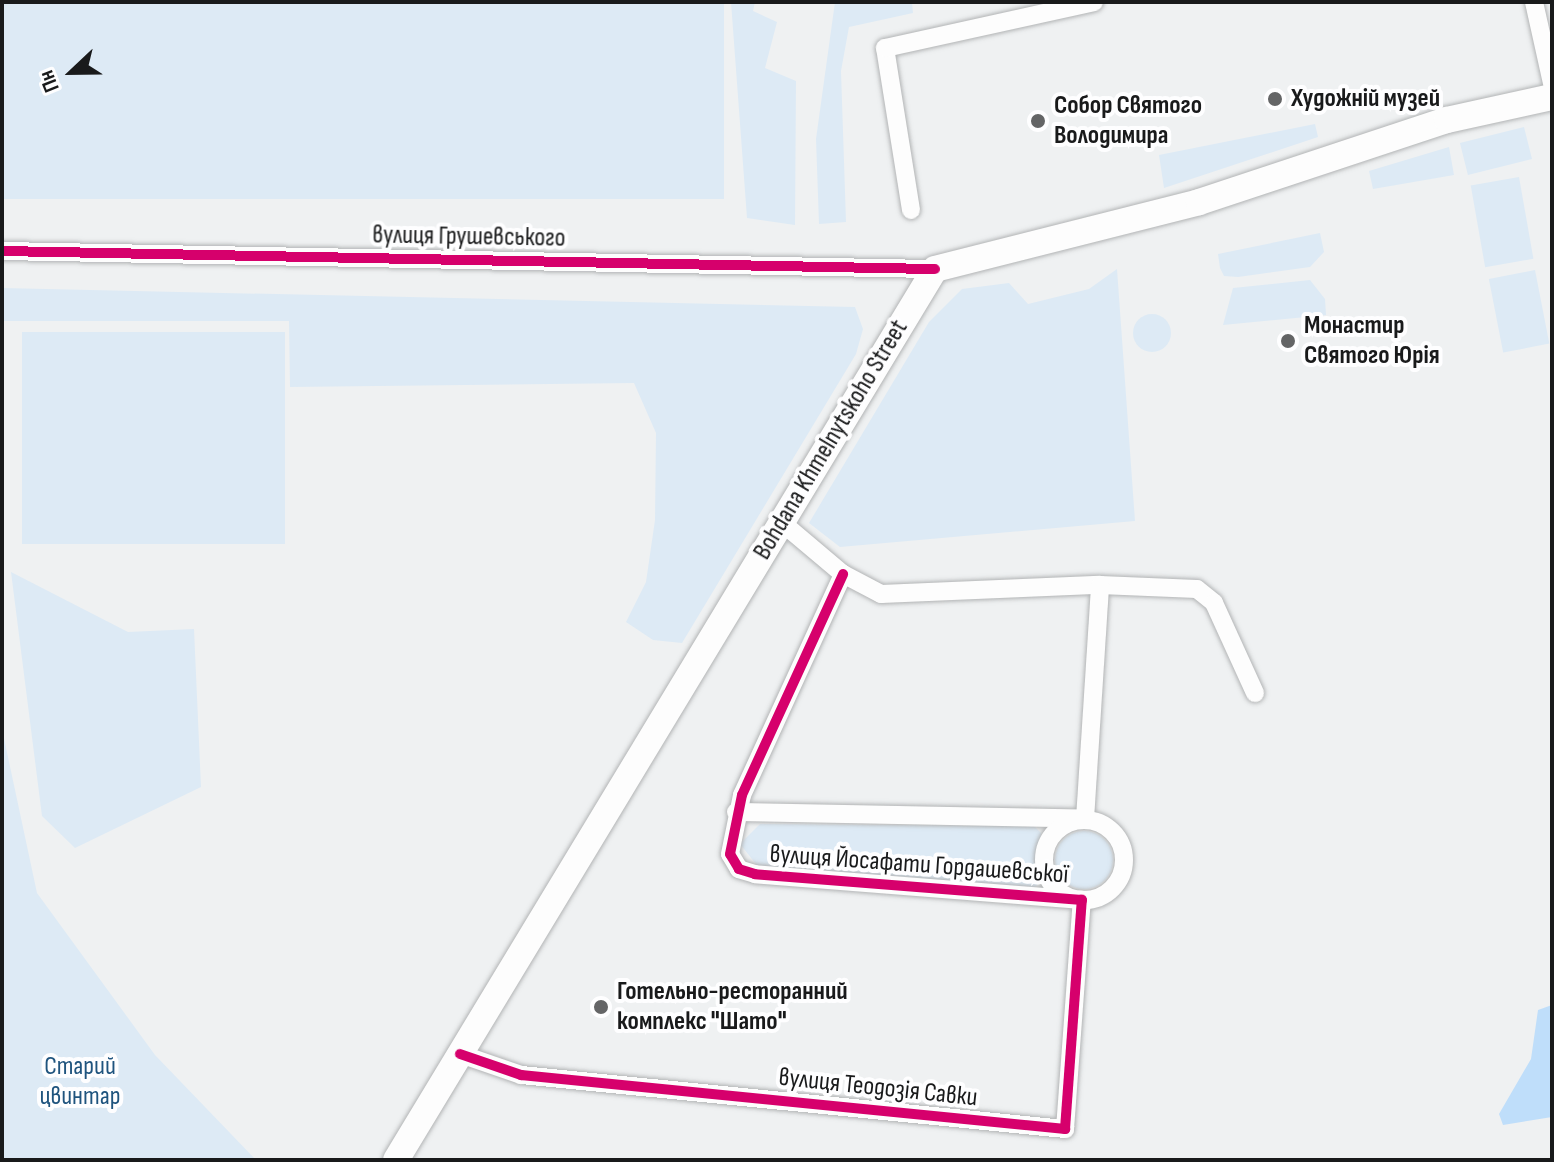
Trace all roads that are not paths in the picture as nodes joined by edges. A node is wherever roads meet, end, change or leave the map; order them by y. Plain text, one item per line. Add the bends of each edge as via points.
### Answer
1 (1094, 2) edge
2 (1534, 2) edge
3 (1552, 83) edge
4 (1552, 97) edge
5 (911, 210) dead end
6 (2, 251) edge
7 (935, 269) junction
8 (780, 521) junction
9 (843, 574) junction
10 (1100, 585) junction
11 (1255, 693) dead end
12 (736, 812) junction
13 (1085, 819) junction
14 (1082, 900) junction
15 (460, 1054) junction
16 (396, 1160) edge

1 - 5 street via 885,48
2 - 3 street
4 - 7 main road via 1447,120 1199,202
6 - 7 street, вулиця Грушевського
7 - 8 main road, Bohdana Khmelnytskoho Street
8 - 9 street
8 - 15 main road, Bohdana Khmelnytskoho Street via 634,772
9 - 10 street via 881,594
9 - 12 street, вулиця Йосафати Гордашевської
10 - 11 street via 1197,589 1214,603
10 - 13 street
12 - 13 street, вулиця Йосафати Гордашевської
12 - 14 street, вулиця Йосафати Гордашевської via 730,854 739,869 755,874
13 - 14 street, вулиця Йосафати Гордашевської via 1115,835 1123,857 1108,892
13 - 14 street, вулиця Йосафати Гордашевської via 1056,830 1043,858 1054,887
14 - 15 street, вулиця Теодозія Савки via 1065,1129 521,1075
15 - 16 main road, Bohdana Khmelnytskoho Street

